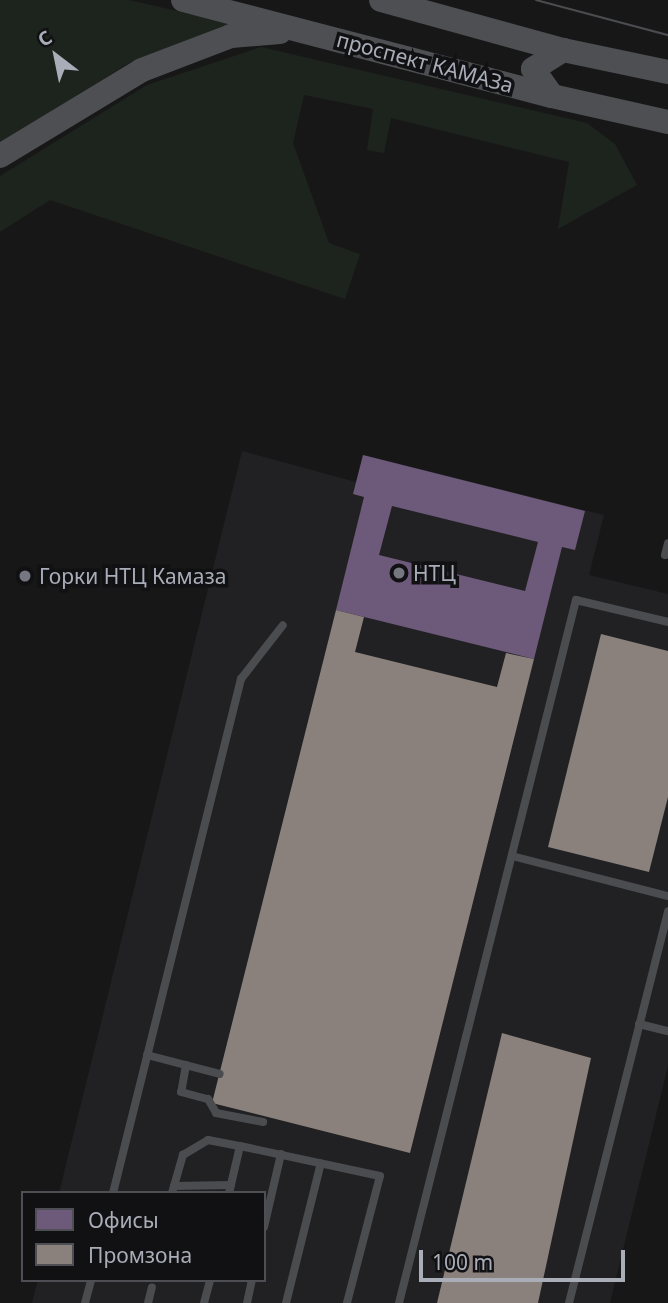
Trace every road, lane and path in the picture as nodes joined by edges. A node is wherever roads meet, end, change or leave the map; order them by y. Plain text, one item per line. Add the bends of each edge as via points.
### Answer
1 (183, 0) edge
2 (382, 0) edge
3 (341, 40) junction
4 (563, 50) junction
5 (668, 72) edge
6 (552, 96) junction
7 (668, 122) edge
8 (0, 156) edge
9 (668, 543) edge
10 (664, 555) dead end
11 (668, 622) edge
12 (283, 625) dead end
13 (512, 856) junction
14 (668, 896) edge
15 (668, 911) edge
16 (639, 1024) junction
17 (668, 1031) edge
18 (147, 1055) junction
19 (186, 1065) junction
20 (220, 1073) dead end
21 (263, 1122) dead end
22 (240, 1146) junction
23 (281, 1154) junction
24 (321, 1163) junction
25 (230, 1189) edge
26 (173, 1190) edge
27 (113, 1191) edge
28 (266, 1218) edge
29 (90, 1282) edge
30 (209, 1282) edge
31 (252, 1282) edge
32 (152, 1287) dead end
33 (85, 1303) edge
34 (148, 1303) edge
35 (204, 1303) edge
36 (247, 1303) edge
37 (286, 1303) edge
38 (347, 1303) edge
39 (399, 1303) edge
40 (569, 1303) edge

1 - 3 main road, проспект КАМАЗа
2 - 4 main road
3 - 6 main road, проспект КАМАЗа
3 - 8 main road via 277,32 231,36 142,70
4 - 5 main road
4 - 6 main road via 533,69
6 - 7 main road, проспект КАМАЗа
9 - 10 lane
11 - 13 lane via 576,600
12 - 18 lane via 242,679
13 - 14 lane
13 - 39 lane
15 - 16 lane
16 - 17 lane
16 - 40 lane
18 - 19 lane
18 - 27 lane
19 - 20 lane
19 - 21 lane via 181,1092 208,1099 216,1113
22 - 23 lane
22 - 25 lane
22 - 26 lane via 208,1140 183,1155
23 - 24 lane
23 - 28 lane
24 - 37 lane
24 - 38 lane via 380,1176
25 - 26 lane
29 - 33 lane
30 - 35 lane
31 - 36 lane
32 - 34 lane

